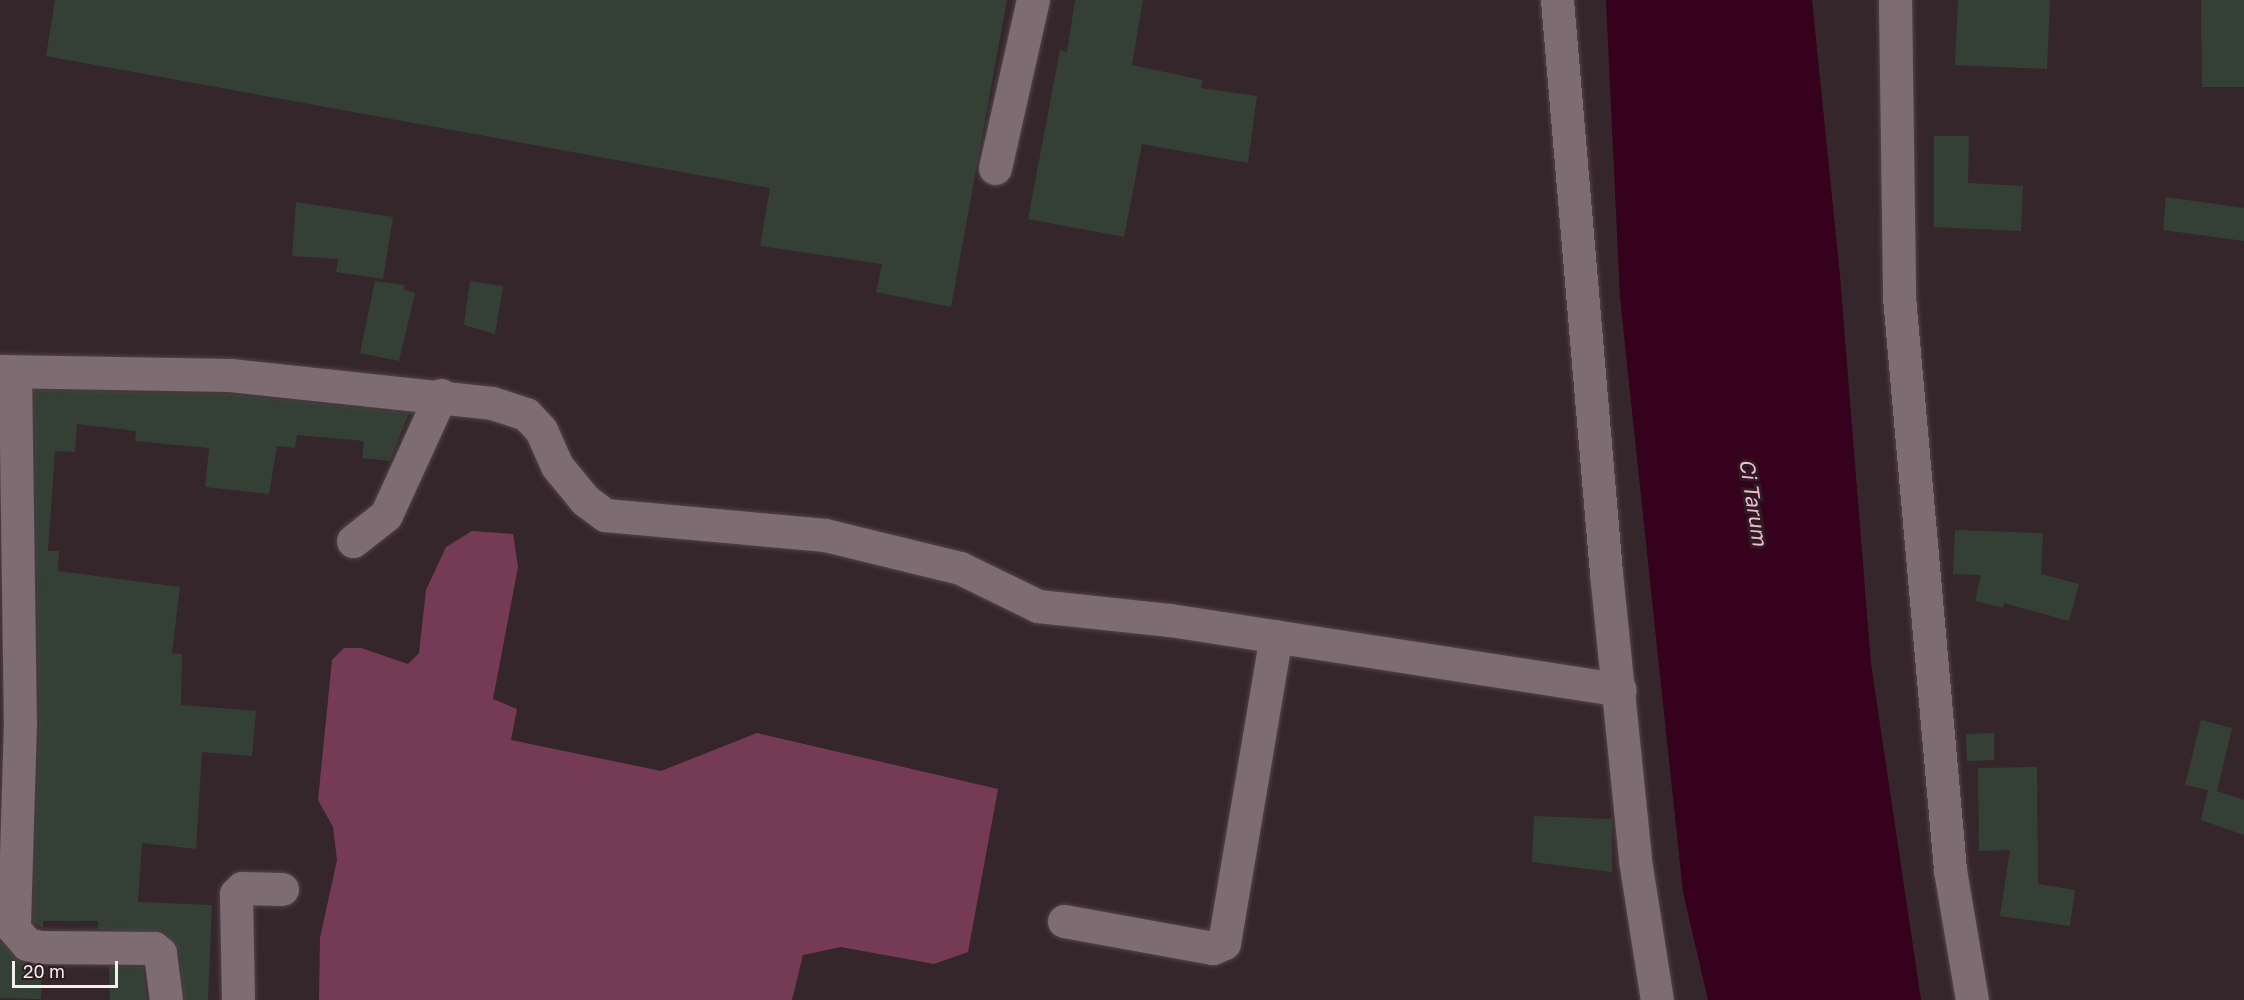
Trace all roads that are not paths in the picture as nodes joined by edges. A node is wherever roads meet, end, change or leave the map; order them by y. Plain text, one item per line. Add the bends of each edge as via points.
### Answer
1 (1033, 0) edge
2 (1557, 0) edge
3 (1895, 0) edge
4 (995, 168) dead end
5 (7, 371) edge
6 (441, 395) junction
7 (353, 541) dead end
8 (1276, 636) junction
9 (1620, 690) junction
10 (10, 721) edge
11 (282, 889) dead end
12 (1064, 921) dead end
13 (166, 1000) edge
14 (238, 1000) edge
15 (1657, 1000) edge
16 (1972, 1000) edge

1 - 4 street
2 - 9 street
3 - 16 street via 1899,297 1950,870
5 - 6 street via 230,375
5 - 10 street
6 - 7 street via 386,515
6 - 8 street via 526,414 542,430 557,466 585,500 605,515 825,535 960,568 1038,606
8 - 9 street
8 - 12 street via 1224,944 1213,948
9 - 15 street via 1635,860
10 - 13 street via 14,929 27,944 40,947 154,948 160,953
11 - 14 street via 242,888 236,894

